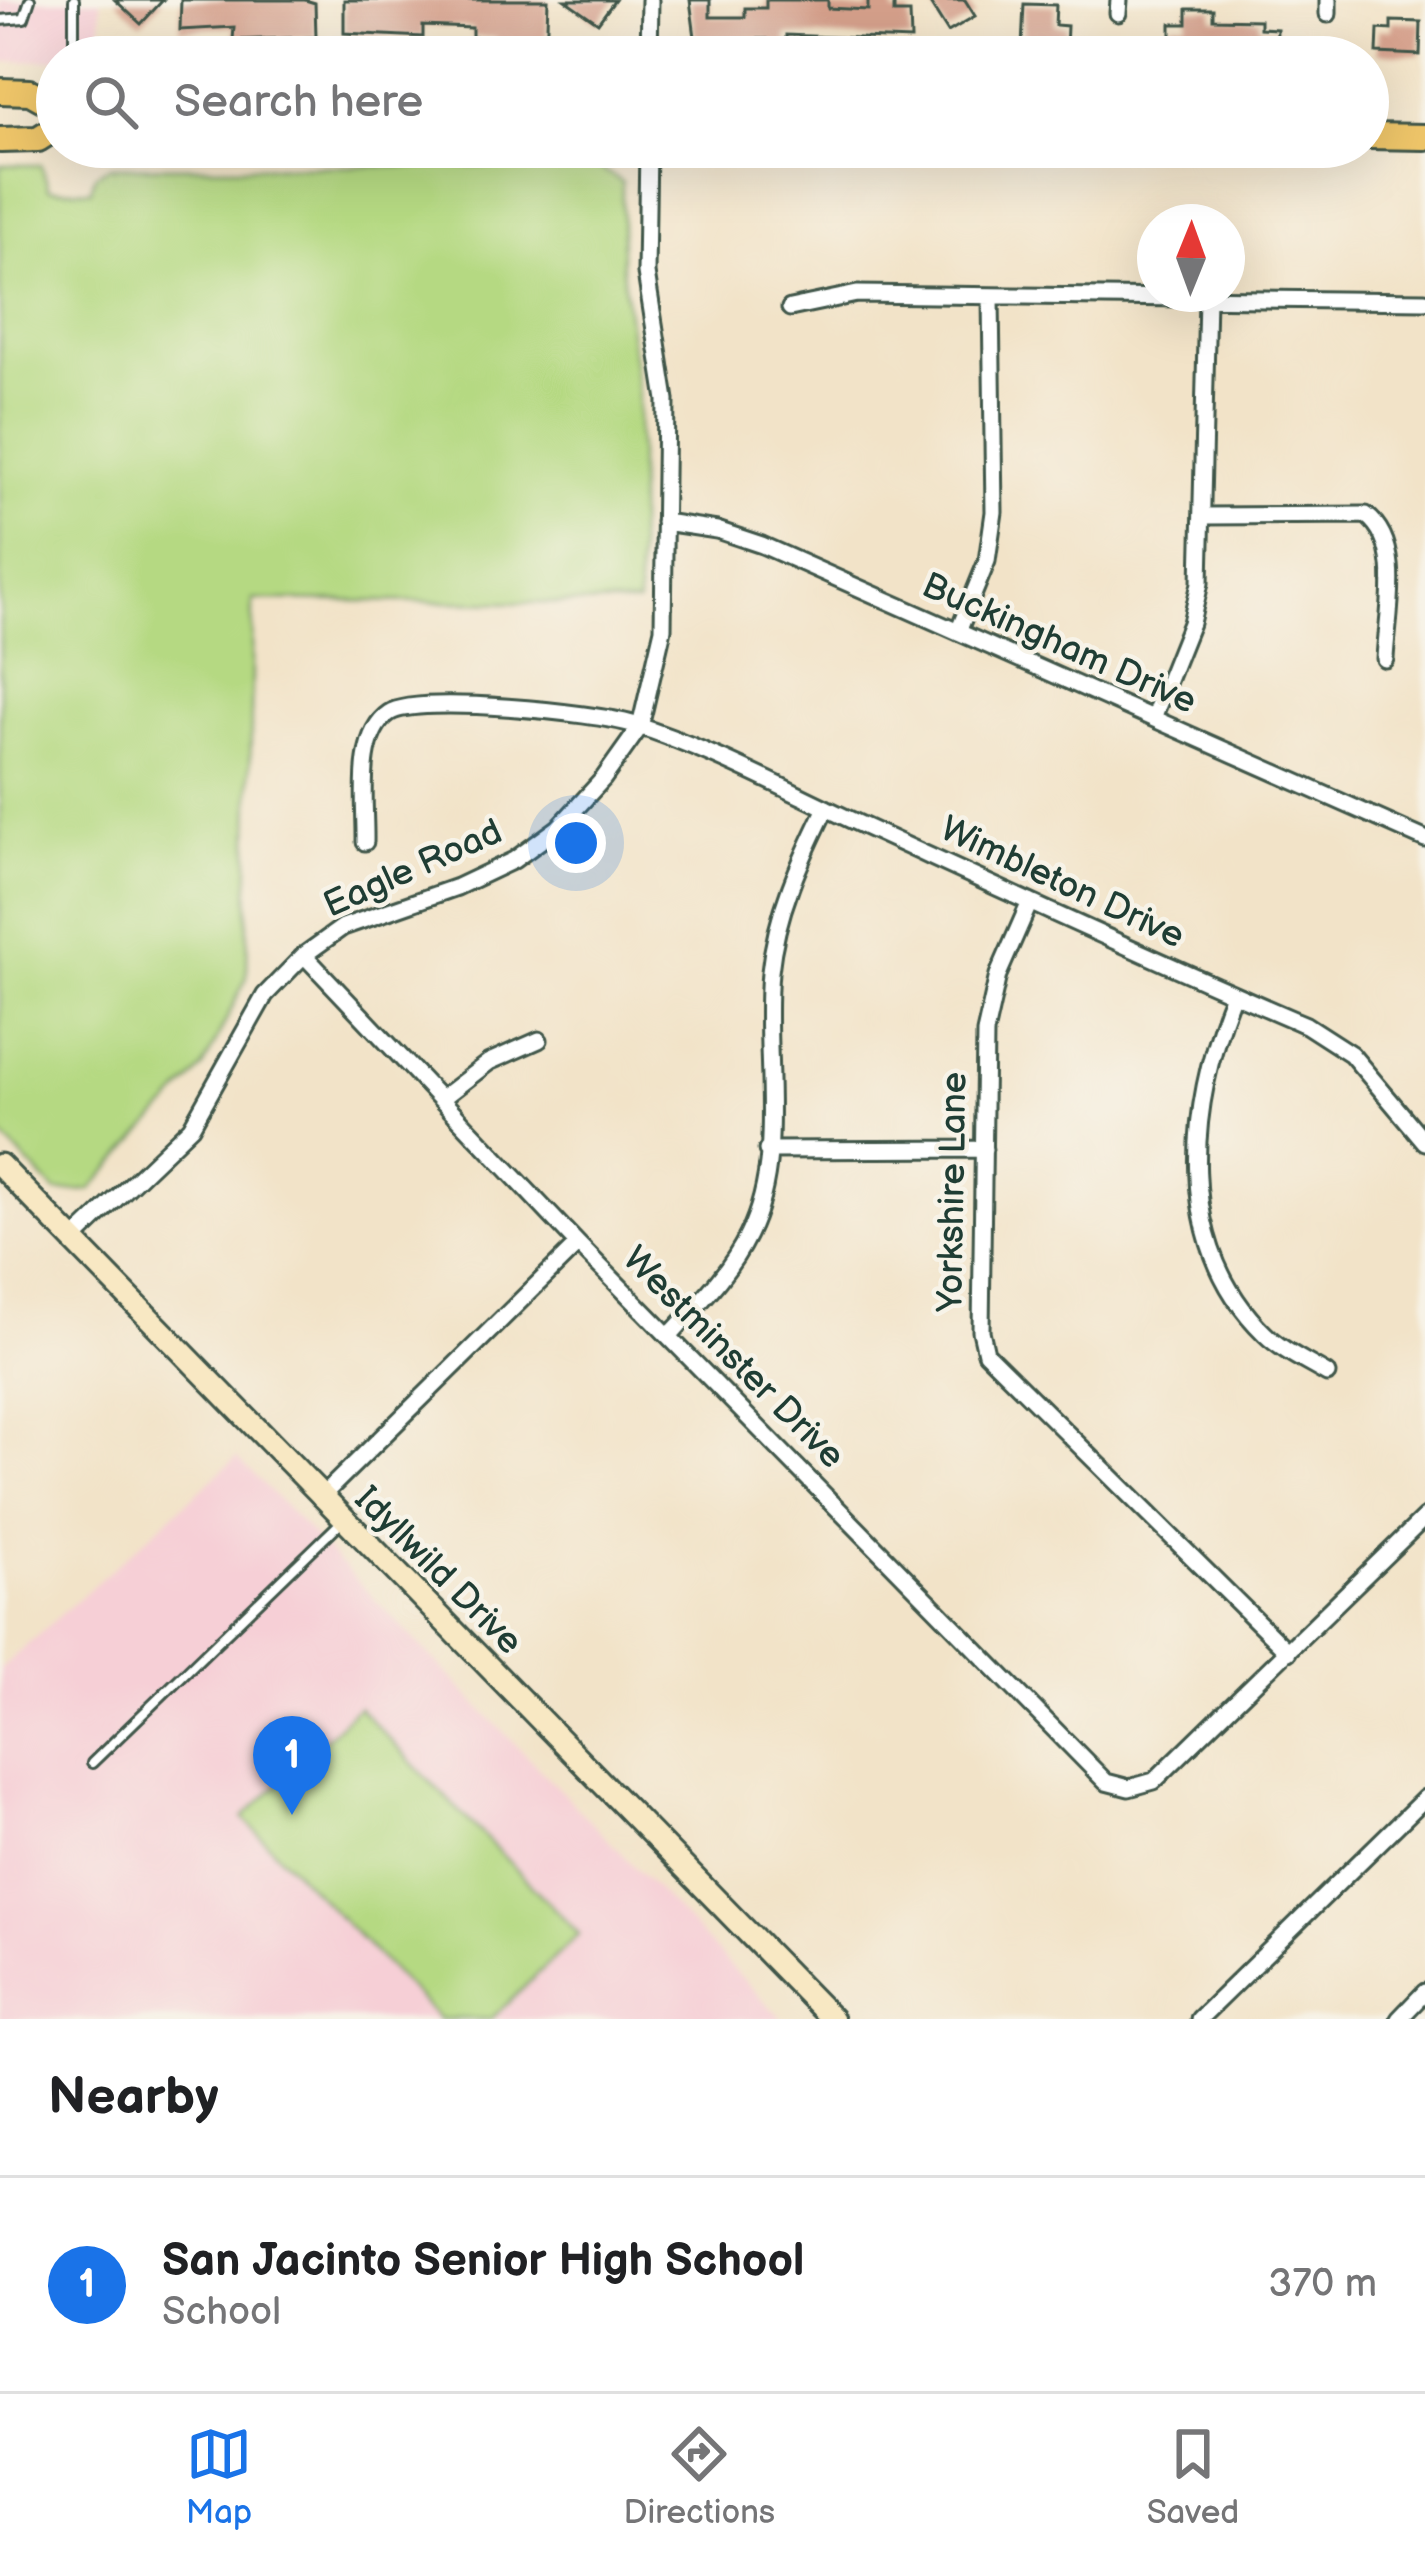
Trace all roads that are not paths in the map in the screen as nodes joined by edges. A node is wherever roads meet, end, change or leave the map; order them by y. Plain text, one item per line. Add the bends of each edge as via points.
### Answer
1 (31, 0) edge
2 (74, 0) edge
3 (650, 0) edge
4 (0, 20) edge
5 (74, 36) edge
6 (649, 36) edge
7 (0, 92) edge
8 (36, 95) edge
9 (1389, 136) edge
10 (1425, 137) edge
11 (36, 139) edge
12 (0, 140) edge
13 (648, 168) edge
14 (991, 298) junction
15 (1137, 298) edge
16 (1245, 299) edge
17 (1425, 301) edge
18 (790, 308) dead end
19 (1207, 312) edge
20 (1204, 516) junction
21 (664, 522) junction
22 (958, 632) junction
23 (1385, 659) dead end
24 (1153, 718) junction
25 (640, 727) junction
26 (826, 808) junction
27 (1425, 839) edge
28 (365, 842) dead end
29 (1030, 902) junction
30 (304, 956) junction
31 (1233, 994) junction
32 (539, 1040) dead end
33 (441, 1099) junction
34 (1425, 1142) edge
35 (984, 1149) junction
36 (767, 1150) junction
37 (0, 1165) edge
38 (74, 1240) junction
39 (578, 1244) junction
40 (669, 1336) junction
41 (1327, 1374) dead end
42 (320, 1498) junction
43 (1425, 1517) edge
44 (342, 1520) junction
45 (1288, 1652) junction
46 (92, 1763) dead end
47 (1425, 1798) edge
48 (1425, 1992) edge
49 (832, 2019) edge
50 (1199, 2019) edge
51 (1399, 2019) edge

1 - 4 lane via 24,18
2 - 5 lane
3 - 6 street
7 - 8 main road
9 - 10 main road
11 - 12 main road
13 - 21 street, Eagle Road via 646,273 666,400
14 - 15 street
14 - 18 street via 856,294
14 - 22 street via 994,512 987,562
16 - 17 street
19 - 20 street
20 - 23 street via 1366,515 1381,526 1389,548
20 - 24 street via 1191,623
21 - 22 street, Buckingham Drive via 762,544
21 - 25 street, Eagle Road via 663,629
22 - 24 street, Buckingham Drive
24 - 27 street, Buckingham Drive
25 - 26 street, Wimbleton Drive
25 - 28 street, Wimbleton Drive via 597,714 397,709 368,747
25 - 30 street, Eagle Road via 558,828 514,860 343,927
26 - 29 street, Wimbleton Drive
26 - 36 street via 794,874 776,940
29 - 31 street, Wimbleton Drive
29 - 35 street, Yorkshire Lane via 998,975 985,1033
30 - 33 street, Westminster Drive
30 - 38 street, Eagle Road via 266,995 191,1127
31 - 34 street, Wimbleton Drive via 1351,1054
31 - 41 street via 1203,1091 1200,1216 1222,1281 1251,1318
32 - 33 street via 489,1062
33 - 39 street, Westminster Drive
35 - 36 street
35 - 45 street, Yorkshire Lane via 986,1353
36 - 40 street via 749,1234 720,1282
37 - 38 street, Idyllwild Drive
38 - 42 street, Idyllwild Drive
39 - 40 street, Westminster Drive
39 - 42 street
40 - 45 street, Westminster Drive via 1106,1782 1130,1788 1154,1780
42 - 44 street, Idyllwild Drive
43 - 45 street
44 - 46 lane
44 - 49 street, Idyllwild Drive
47 - 50 street
48 - 51 street

